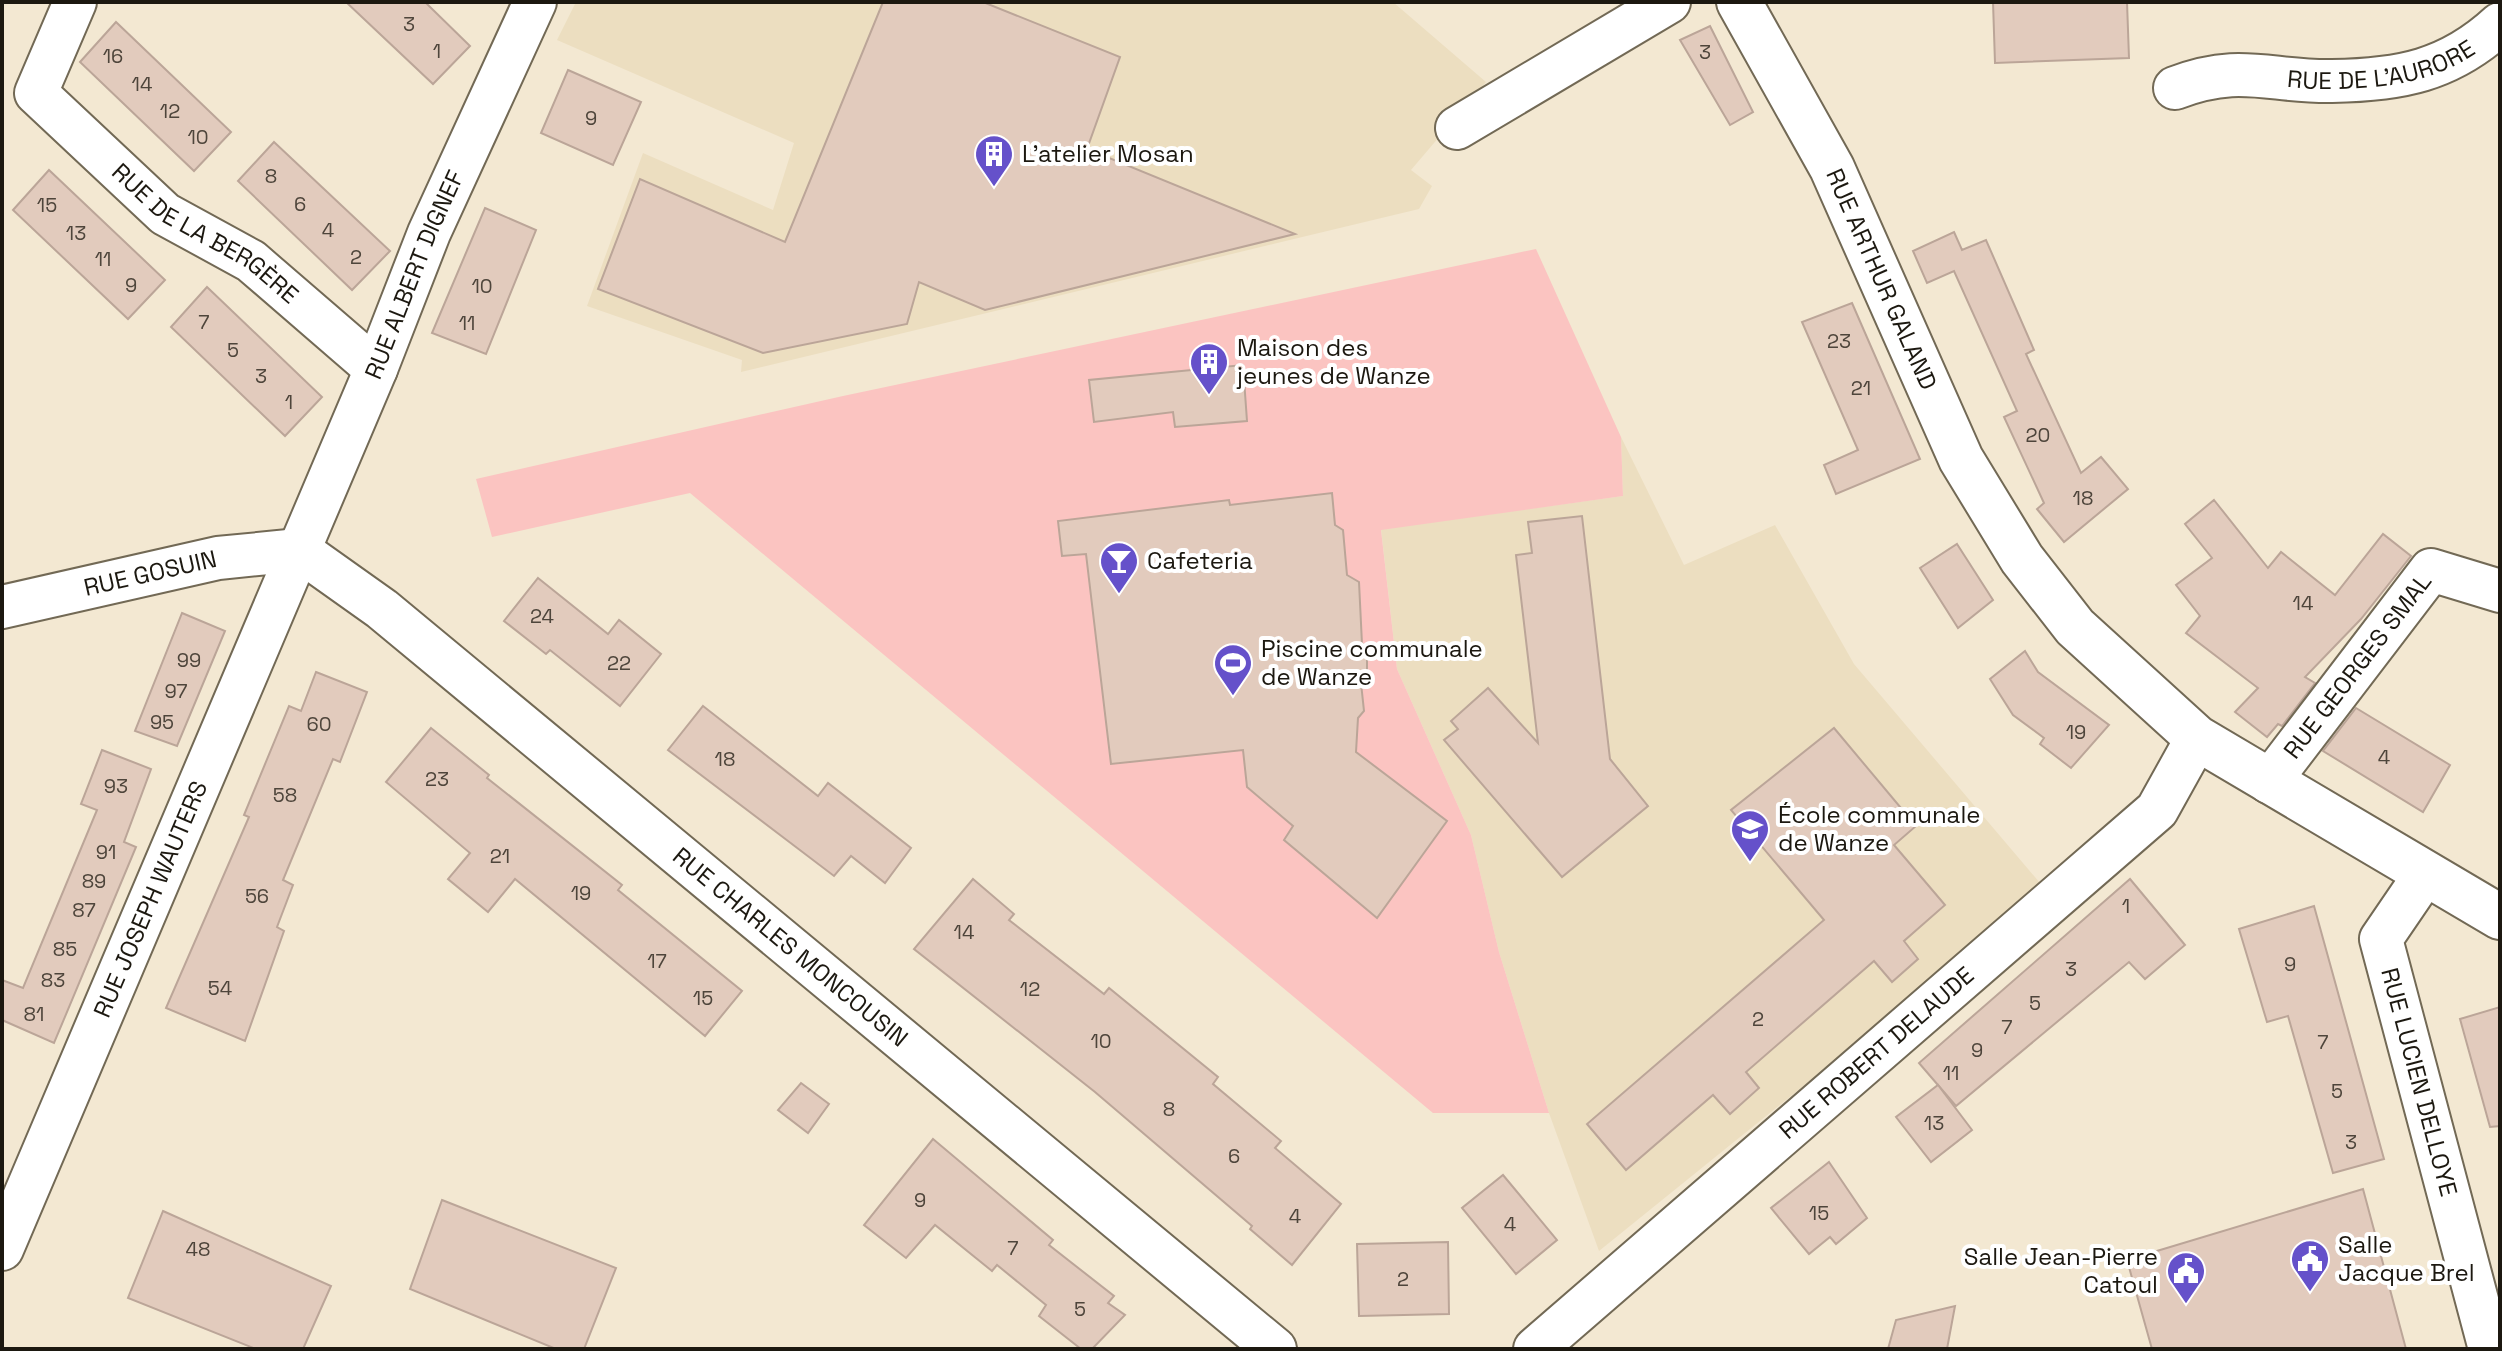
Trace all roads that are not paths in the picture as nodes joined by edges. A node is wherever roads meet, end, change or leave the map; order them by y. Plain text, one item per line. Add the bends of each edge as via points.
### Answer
1 (75, 2) edge
2 (535, 2) edge
3 (1669, 2) edge
4 (1739, 2) edge
5 (2500, 24) edge
6 (2175, 88) dead end
7 (1457, 128) dead end
8 (376, 369) junction
9 (299, 550) junction
10 (2022, 559) joint
11 (2500, 591) edge
12 (2, 607) edge
13 (2197, 738) junction
14 (2269, 782) junction
15 (2426, 873) junction
16 (2500, 917) edge
17 (2, 1249) edge
18 (1275, 1349) edge
19 (1535, 1349) edge
20 (2490, 1349) edge

1 - 8 street, RUE DE LA BERGÈRE via 36,93 165,214 251,261
2 - 8 street, RUE ALBERT DIGNEF via 429,233
3 - 7 street
4 - 10 street, RUE ARTHUR GALAND via 1832,168 1961,459
5 - 6 street, RUE DE L'AURORE via 2471,50 2415,74 2330,81 2253,73 2199,79
8 - 9 street, RUE ALBERT DIGNEF
9 - 12 street, RUE GOSUIN via 218,558
9 - 17 street, RUE JOSEPH WAUTERS
9 - 18 street, RUE CHARLES MONCOUSIN via 394,619
10 - 13 street, RUE GEORGES SMAL via 2075,627
11 - 14 street, RUE GEORGES SMAL via 2431,570
13 - 14 street, RUE GEORGES SMAL
13 - 19 street, RUE ROBERT DELAUDE via 2157,810
14 - 15 street, RUE GEORGES SMAL
15 - 16 street, RUE GEORGES SMAL
15 - 20 street, RUE LUCIEN DELLOYE via 2381,939

